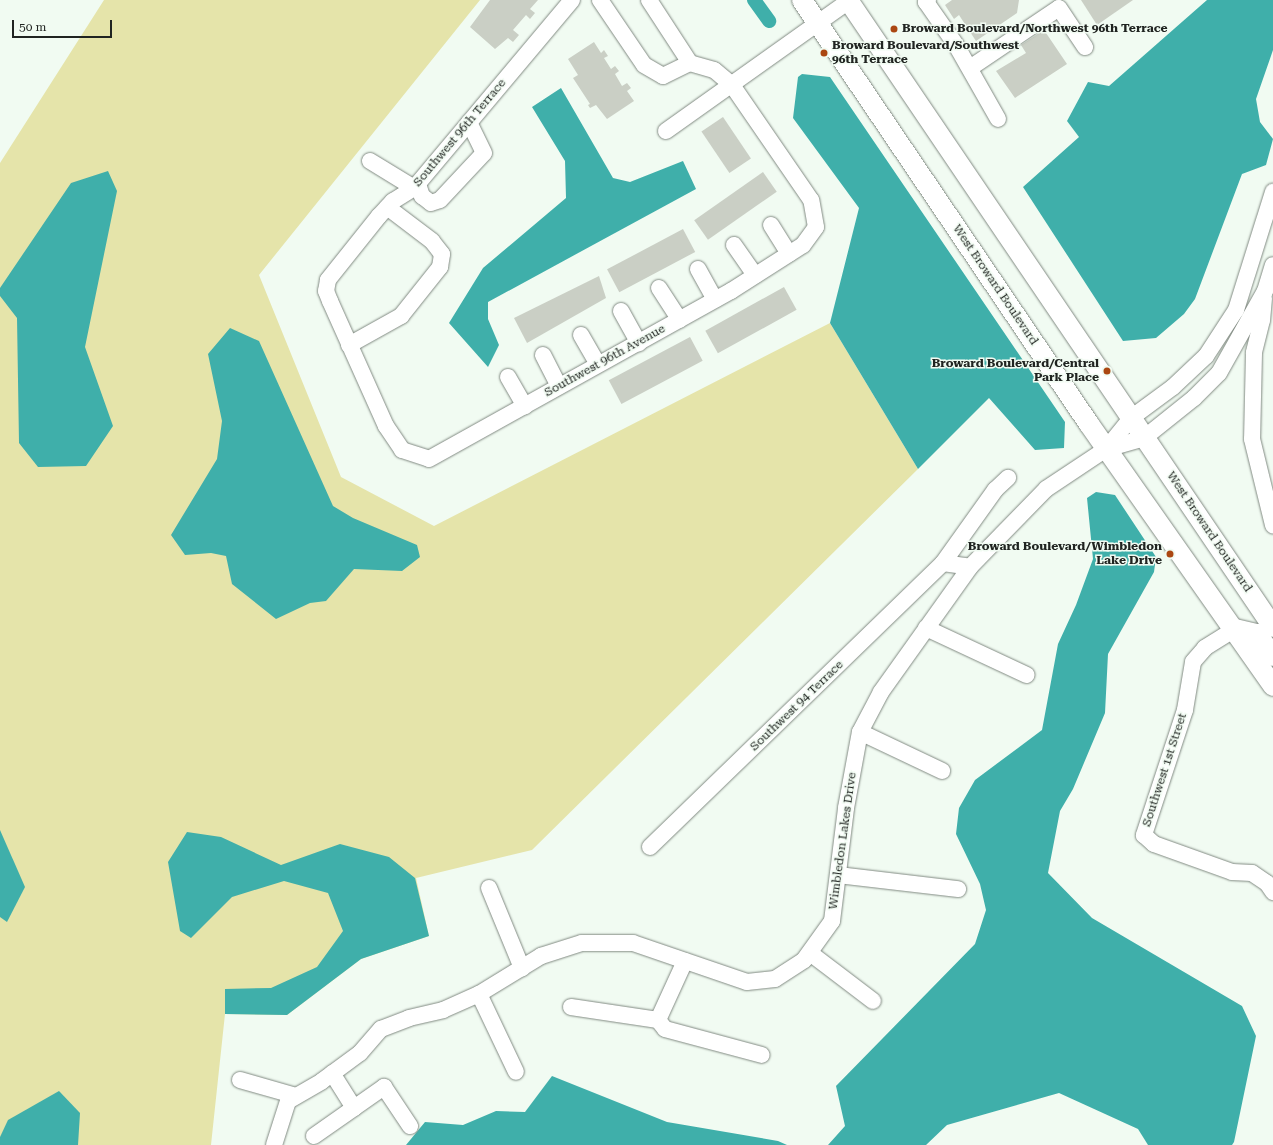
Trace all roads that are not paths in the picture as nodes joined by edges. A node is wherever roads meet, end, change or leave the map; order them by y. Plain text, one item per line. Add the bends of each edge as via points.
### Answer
1 (572, 0) edge
2 (600, 0) edge
3 (649, 0) edge
4 (802, 0) edge
5 (849, 0) edge
6 (928, 0) edge
7 (1056, 4) edge
8 (818, 24) junction
9 (1085, 47) dead end
10 (690, 63) junction
11 (970, 68) junction
12 (732, 85) junction
13 (998, 119) dead end
14 (469, 122) junction
15 (666, 131) dead end
16 (370, 161) dead end
17 (416, 186) junction
18 (1273, 193) edge
19 (387, 207) junction
20 (771, 225) dead end
21 (734, 245) dead end
22 (789, 254) junction
23 (1273, 265) edge
24 (698, 269) dead end
25 (755, 276) junction
26 (328, 280) joint
27 (659, 288) dead end
28 (1265, 291) junction
29 (715, 300) junction
30 (621, 311) dead end
31 (680, 320) junction
32 (581, 335) dead end
33 (639, 343) junction
34 (350, 344) junction
35 (543, 355) dead end
36 (598, 365) junction
37 (508, 377) dead end
38 (560, 386) junction
39 (525, 406) junction
40 (1131, 418) junction
41 (1144, 438) junction
42 (1106, 449) junction
43 (1008, 478) dead end
44 (1273, 525) edge
45 (943, 563) junction
46 (970, 567) junction
47 (1273, 627) edge
48 (926, 628) junction
49 (1235, 629) junction
50 (1273, 656) edge
51 (1027, 675) dead end
52 (1273, 686) edge
53 (860, 732) junction
54 (942, 771) dead end
55 (650, 847) dead end
56 (838, 875) junction
57 (489, 888) dead end
58 (958, 889) dead end
59 (1273, 892) edge
60 (810, 952) junction
61 (685, 961) junction
62 (522, 968) junction
63 (479, 994) junction
64 (873, 1001) dead end
65 (570, 1007) dead end
66 (658, 1020) junction
67 (762, 1055) dead end
68 (516, 1072) dead end
69 (332, 1074) junction
70 (240, 1080) dead end
71 (296, 1096) junction
72 (354, 1108) junction
73 (410, 1126) dead end
74 (314, 1136) dead end
75 (274, 1145) edge

1 - 14 street, Southwest 96th Terrace
2 - 10 street via 644,65 663,76
3 - 10 street
4 - 8 main road, West Broward Boulevard
5 - 8 street
5 - 40 main road, West Broward Boulevard
6 - 11 street via 926,2
7 - 9 street
7 - 11 street
8 - 12 street
8 - 42 main road, West Broward Boulevard
10 - 12 street via 714,70
11 - 13 street
12 - 15 street
12 - 22 street, Southwest 96th Avenue via 811,200 816,227 803,245
14 - 17 street, Southwest 96th Terrace
14 - 17 street via 484,153 440,200 431,203 422,196
16 - 17 street
17 - 19 street, Southwest 96th Terrace
18 - 40 street via 1236,310 1206,356 1172,387
19 - 26 street, Southwest 96th Terrace
19 - 34 street via 432,241 442,254 440,267 401,316
20 - 22 street
21 - 25 street
22 - 25 street, Southwest 96th Avenue
23 - 28 street
24 - 29 street
25 - 29 street, Southwest 96th Avenue
26 - 34 street, Southwest 96th Avenue via 326,291
27 - 31 street
28 - 41 street, Wimbledon Lakes Drive via 1219,373 1194,398
28 - 44 street via 1262,320 1254,353 1252,439
29 - 31 street, Southwest 96th Avenue
30 - 33 street
31 - 33 street, Southwest 96th Avenue
32 - 36 street
33 - 36 street, Southwest 96th Avenue
34 - 39 street, Southwest 96th Avenue via 386,426 402,450 429,459
35 - 38 street
36 - 38 street, Southwest 96th Avenue
37 - 39 street
38 - 39 street, Southwest 96th Avenue
40 - 41 main road, West Broward Boulevard
40 - 42 street
41 - 42 street, Wimbledon Lakes Drive
41 - 47 main road, West Broward Boulevard
42 - 46 street, Wimbledon Lakes Drive via 1046,489
42 - 49 main road, West Broward Boulevard
43 - 45 street, Southwest 94 Terrace via 995,490
45 - 46 street
45 - 55 street, Southwest 94 Terrace
46 - 48 street, Wimbledon Lakes Drive
48 - 51 street
48 - 53 street, Wimbledon Lakes Drive via 881,692
49 - 50 main road via 1258,634
49 - 52 main road, West Broward Boulevard
49 - 59 street, Southwest 1st Street via 1205,648 1193,662 1185,710 1144,835 1154,844 1232,872 1252,873 1267,883
53 - 54 street
53 - 56 street, Wimbledon Lakes Drive via 846,808
56 - 58 street
56 - 60 street, Wimbledon Lakes Drive via 832,921
57 - 62 street
60 - 61 street, Wimbledon Lakes Drive via 804,960 775,979 747,982
60 - 64 street
61 - 62 street, Wimbledon Lakes Drive via 634,943 582,943 541,956
61 - 66 street
62 - 63 street, Wimbledon Lakes Drive
63 - 68 street
63 - 69 street, Wimbledon Lakes Drive via 444,1010 409,1018 381,1029 360,1053
65 - 66 street
66 - 67 street via 665,1029
69 - 71 street, Wimbledon Lakes Drive
69 - 72 street
70 - 71 street
71 - 75 street, Wimbledon Lakes Drive via 288,1101
72 - 73 street via 384,1087
72 - 74 street

